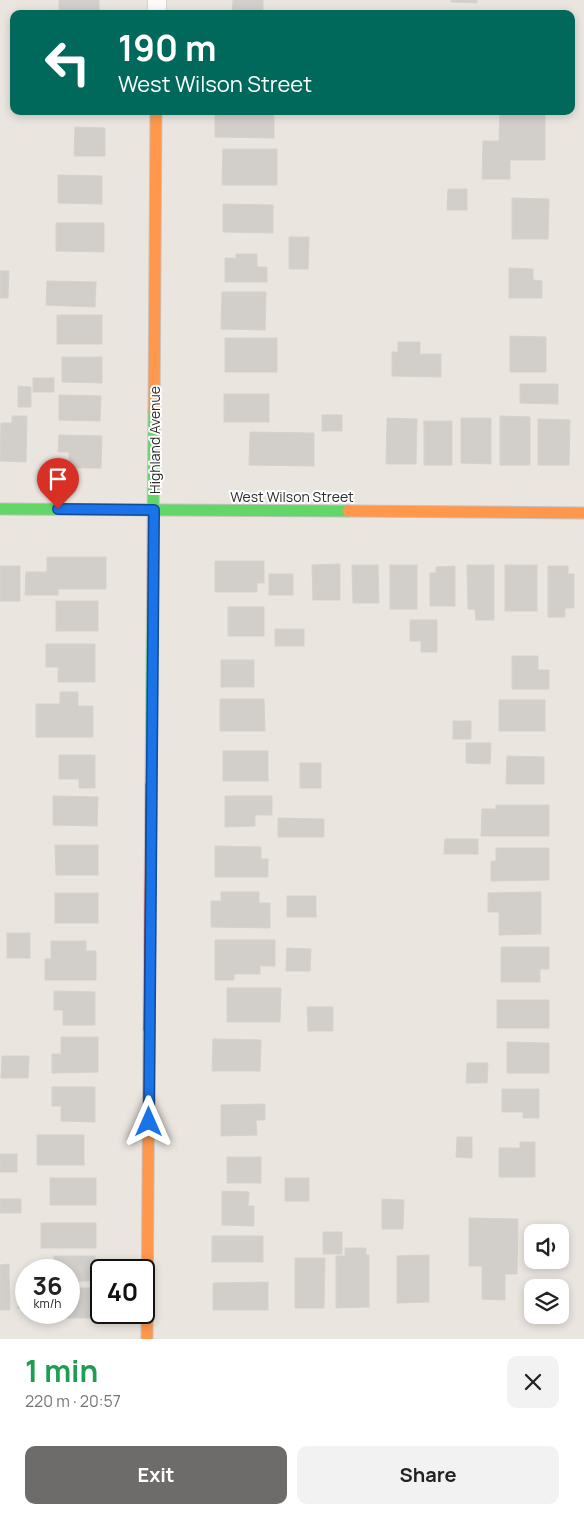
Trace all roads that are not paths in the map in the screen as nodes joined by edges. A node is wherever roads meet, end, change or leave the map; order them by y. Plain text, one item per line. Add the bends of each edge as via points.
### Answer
1 (156, 115) edge
2 (0, 509) edge
3 (154, 510) junction
4 (584, 513) edge
5 (147, 1339) edge

1 - 3 street, Highland Avenue
2 - 3 street, West Wilson Street
3 - 4 street, West Wilson Street
3 - 5 street, Highland Avenue

